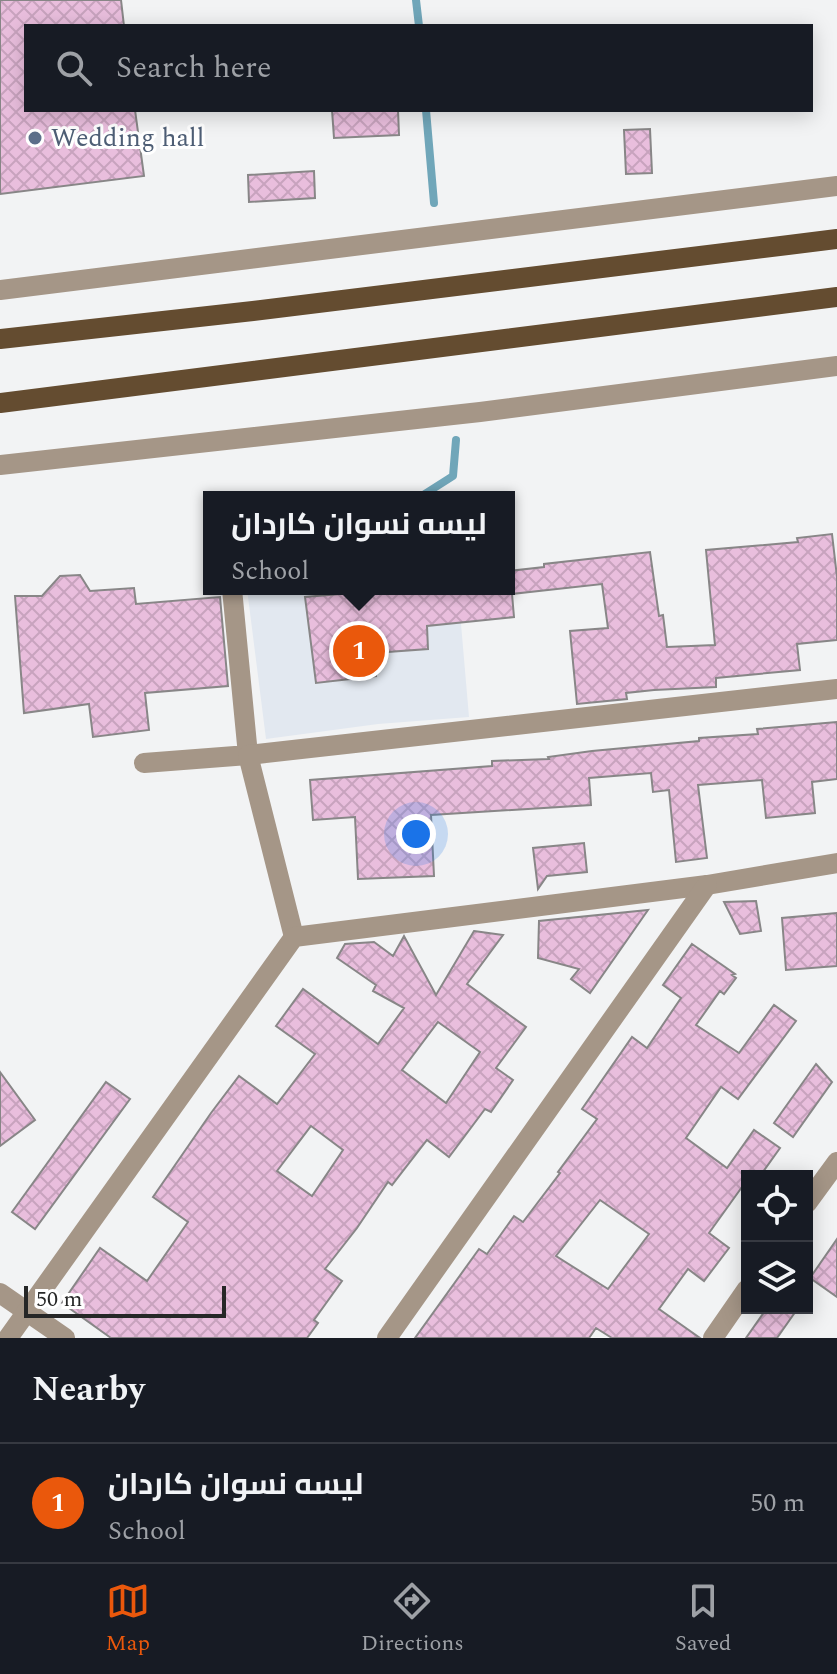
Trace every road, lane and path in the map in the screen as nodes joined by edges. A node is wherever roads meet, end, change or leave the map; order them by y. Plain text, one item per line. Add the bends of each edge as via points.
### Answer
1 (837, 186) edge
2 (837, 239) edge
3 (0, 290) edge
4 (837, 297) edge
5 (0, 339) edge
6 (837, 366) edge
7 (0, 403) edge
8 (0, 465) edge
9 (233, 595) edge
10 (837, 689) edge
11 (248, 755) junction
12 (144, 763) dead end
13 (837, 863) edge
14 (707, 885) junction
15 (294, 937) junction
16 (837, 1162) edge
17 (813, 1195) edge
18 (0, 1293) edge
19 (741, 1298) edge
20 (26, 1311) junction
21 (8, 1338) edge
22 (65, 1338) edge
23 (387, 1338) edge
24 (713, 1338) edge

1 - 3 street
2 - 5 main road
4 - 7 main road
6 - 8 street
9 - 11 street
10 - 11 street
11 - 12 street
11 - 15 street
13 - 14 street
14 - 15 street
14 - 23 street
15 - 20 street
16 - 17 street
18 - 20 street
19 - 24 street
20 - 21 street
20 - 22 street

